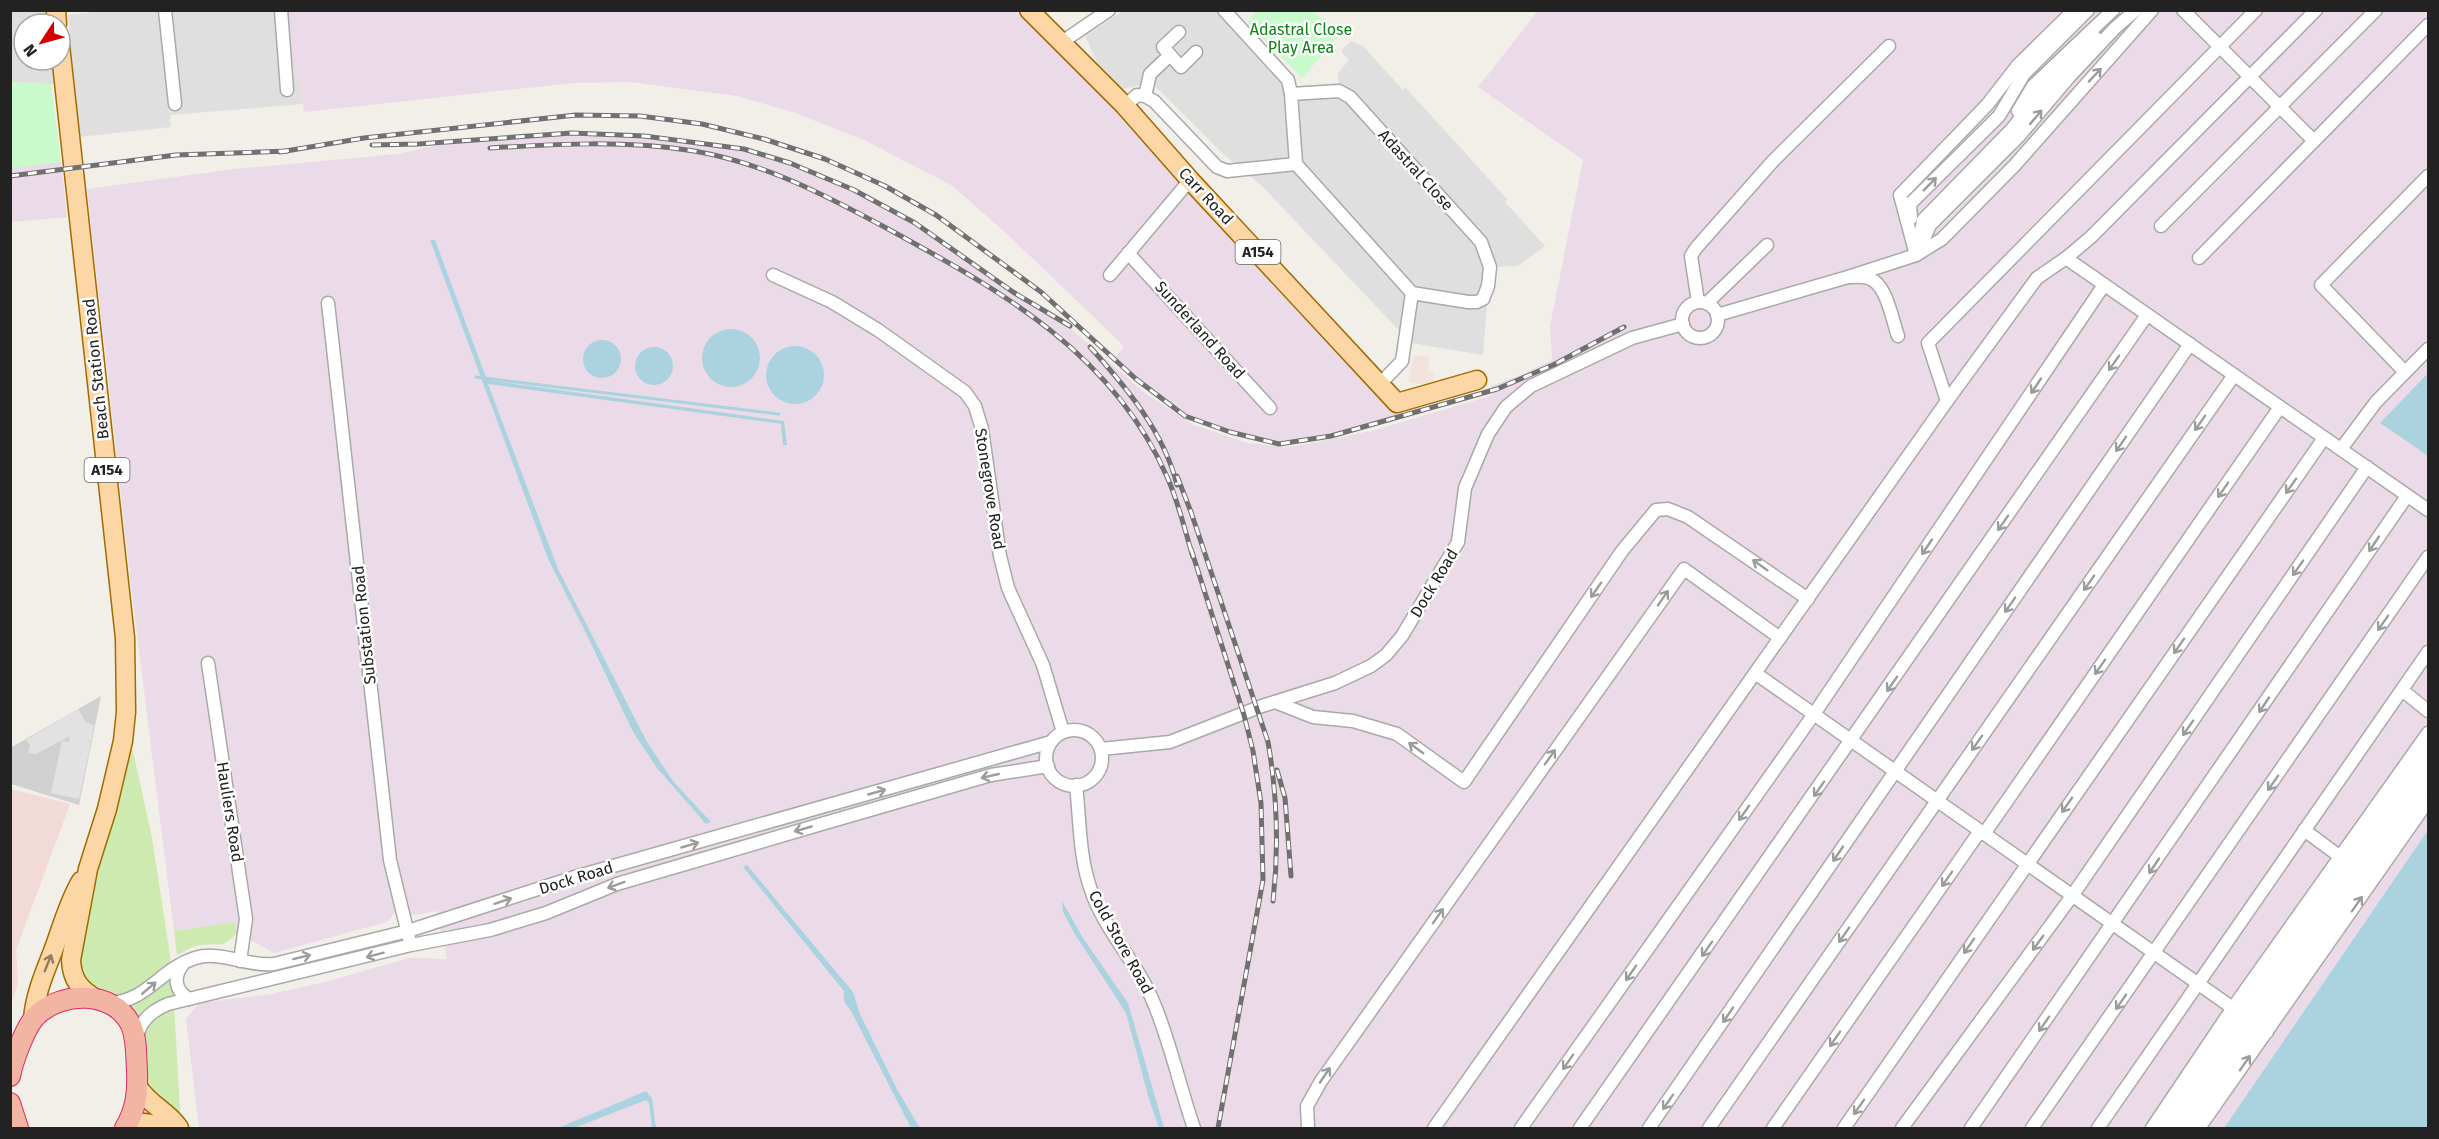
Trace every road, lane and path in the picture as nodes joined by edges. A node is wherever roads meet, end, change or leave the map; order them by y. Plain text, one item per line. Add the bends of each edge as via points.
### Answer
1 (165, 10) edge
2 (281, 10) edge
3 (1029, 10) edge
4 (1109, 10) edge
5 (1224, 10) edge
6 (2074, 10) edge
7 (2088, 10) edge
8 (2113, 10) edge
9 (2126, 10) edge
10 (2136, 10) edge
11 (2152, 10) edge
12 (2183, 10) edge
13 (2256, 10) edge
14 (2316, 10) edge
15 (2376, 10) edge
16 (2428, 25) edge
17 (1179, 32) dead end
18 (1062, 42) junction
19 (1889, 46) dead end
20 (2220, 47) junction
21 (1196, 52) dead end
22 (1170, 55) junction
23 (63, 72) edge
24 (2250, 77) junction
25 (287, 90) dead end
26 (1292, 94) junction
27 (1145, 96) junction
28 (175, 104) dead end
29 (1125, 106) junction
30 (2280, 108) junction
31 (2314, 141) junction
32 (1296, 164) junction
33 (2428, 176) edge
34 (1190, 180) junction
35 (2161, 226) dead end
36 (1767, 245) dead end
37 (1128, 253) junction
38 (1916, 255) junction
39 (2066, 258) junction
40 (2199, 258) dead end
41 (773, 275) dead end
42 (1110, 275) dead end
43 (1848, 277) junction
44 (2104, 285) junction
45 (1412, 293) junction
46 (328, 303) dead end
47 (1702, 303) junction
48 (1717, 315) junction
49 (2148, 315) junction
50 (1683, 324) junction
51 (1898, 336) dead end
52 (2190, 344) junction
53 (2428, 349) edge
54 (2405, 372) junction
55 (2234, 375) junction
56 (1477, 380) dead end
57 (1380, 384) junction
58 (1947, 401) junction
59 (2280, 407) junction
60 (1270, 408) dead end
61 (2324, 438) junction
62 (2341, 449) junction
63 (2367, 468) junction
64 (2408, 496) junction
65 (2428, 510) edge
66 (2428, 557) edge
67 (1808, 599) junction
68 (1780, 638) junction
69 (2428, 652) edge
70 (208, 663) dead end
71 (1755, 673) junction
72 (2402, 690) junction
73 (1275, 702) junction
74 (2428, 711) edge
75 (1814, 714) junction
76 (1063, 732) junction
77 (2428, 733) edge
78 (1852, 741) junction
79 (1051, 742) junction
80 (1101, 749) junction
81 (2428, 750) edge
82 (1048, 765) junction
83 (2428, 767) edge
84 (1895, 771) junction
85 (2428, 783) edge
86 (1076, 785) junction
87 (1937, 801) junction
88 (2428, 801) edge
89 (2304, 830) junction
90 (1982, 832) junction
91 (2026, 864) junction
92 (88, 869) junction
93 (2356, 869) junction
94 (2072, 896) junction
95 (2113, 925) junction
96 (408, 931) junction
97 (411, 945) junction
98 (2155, 954) junction
99 (243, 961) junction
100 (185, 962) junction
101 (2197, 984) junction
102 (241, 987) junction
103 (189, 999) junction
104 (103, 1002) junction
105 (33, 1019) junction
106 (2249, 1021) junction
107 (136, 1044) junction
108 (15, 1051) edge
109 (10, 1076) edge
110 (138, 1087) junction
111 (10, 1103) edge
112 (18, 1128) edge
113 (125, 1128) edge
114 (161, 1128) edge
115 (179, 1128) edge
116 (1194, 1128) edge
117 (1308, 1128) edge
118 (1434, 1128) edge
119 (1521, 1128) edge
120 (1581, 1128) edge
121 (1649, 1128) edge
122 (1709, 1128) edge
123 (1773, 1128) edge
124 (1844, 1128) edge
125 (1902, 1128) edge
126 (1971, 1128) edge
127 (2032, 1128) edge
128 (2098, 1128) edge
129 (2152, 1128) edge
130 (2164, 1128) edge
131 (2175, 1128) edge
132 (2187, 1128) edge
133 (2199, 1128) edge

1 - 28 street
2 - 25 street
3 - 18 main road, Carr Road / A154
4 - 18 street
5 - 26 street via 1288,80
6 - 38 street via 1900,195
38 -> 7 street via 1910,204 1999,116 2024,74
8 - 38 street via 2033,86 2008,126 1919,214
9 - 38 street via 2042,91 2012,129 1923,220
38 -> 10 street via 1930,225
38 -> 11 street via 1942,239 2014,165
12 - 20 street
13 - 20 street
14 - 24 street
15 - 30 street
16 - 31 street
17 - 22 street via 1163,47
18 - 29 main road, Carr Road / A154
19 - 47 street via 1773,160 1696,248 1691,256
20 - 24 street
20 - 58 street via 1928,342
21 - 22 street via 1181,66
22 - 27 street via 1150,74
23 - 92 main road, Beach Station Road / A154 via 125,638 123,741
24 - 30 street
24 - 39 street
26 - 32 street
26 - 45 street, Adastral Close via 1339,91 1350,97 1481,242 1490,267 1483,299 1468,302
27 - 29 street via 1137,95
27 - 32 street via 1216,167 1227,171
29 - 34 main road, Carr Road / A154
30 - 31 street
30 - 35 street
31 - 40 street
32 - 45 street
33 - 54 street via 2321,285
34 - 37 street
34 - 57 main road, Carr Road / A154
36 - 47 street
37 - 42 street
37 - 60 street, Sunderland Road
38 - 43 street
39 - 44 street
39 - 58 street via 2037,278
41 - 76 street, Stonegrove Road via 832,302 878,330 964,392 975,406 1008,588 1043,665
43 - 48 street
43 - 51 street via 1869,278 1878,284
44 - 49 street
44 -> 75 street
45 - 57 street via 1402,361
46 - 96 street, Substation Road via 390,860
47 - 48 street via 1712,307
47 - 50 street via 1687,307
48 - 50 street via 1713,332 1702,338 1690,335
49 - 52 street
49 -> 78 street
50 - 73 street, Dock Road via 1632,338 1602,352 1531,386 1506,407 1488,434 1465,488 1458,542 1402,636 1371,666 1335,683
52 - 55 street
52 -> 84 street
53 - 54 street
54 - 62 street via 2376,402
55 - 59 street
55 -> 87 street
56 - 57 main road, Carr Road / A154 via 1397,403
58 - 67 street
59 - 61 street
59 -> 90 street
61 - 62 street
61 -> 91 street
62 - 63 street
63 - 64 street
63 -> 94 street
64 - 65 street
64 -> 95 street
66 -> 98 street
67 - 68 street
67 -> 73 street via 1688,517 1668,509 1656,510 1622,551 1464,782 1397,734 1353,721 1313,717
68 - 71 street
117 -> 68 street via 1307,1106 1321,1081 1684,569
69 - 72 street
70 - 99 street, Hauliers Road via 246,919
71 - 75 street
71 - 118 street
72 - 74 street
72 - 89 street
73 - 80 street, Dock Road via 1170,742
75 - 78 street
75 -> 119 street
76 - 79 street
76 - 80 street via 1085,732
77 - 93 street
78 - 84 street
78 -> 120 street
79 - 82 street via 1046,756
96 -> 79 street, Dock Road via 578,876
80 - 86 street via 1100,768 1092,779
81 - 93 street
82 - 86 street via 1058,780
82 -> 97 street, Dock Road via 991,775 819,824 617,884 546,913 490,930
83 - 93 street
84 - 87 street
84 -> 121 street
85 - 93 street
86 - 116 street, Cold Store Road via 1083,858 1091,890 1156,1007
87 - 90 street
87 -> 122 street
88 - 93 street
89 - 93 street
89 - 101 street
90 - 91 street
90 -> 123 street
91 - 94 street
91 -> 124 street
92 - 104 main road, Beach Station Road / A154 via 71,967 81,988
105 -> 92 main road, Beach Station Road / A154 via 34,1000 71,897
106 -> 93 street
93 - 106 street
93 - 106 street
94 - 95 street
94 -> 125 street
95 - 98 street
95 -> 126 street
96 - 97 street, Substation Road
99 -> 96 street, Dock Road via 263,966
97 -> 102 street, Dock Road
98 - 101 street
98 -> 127 street
99 - 100 street, Dock Road via 210,956
99 - 102 street, Hauliers Road via 250,977
100 - 103 street via 176,983 179,993
104 -> 100 street, Dock Road via 125,1002 139,996
101 - 106 street
101 - 128 street
102 - 103 street, Dock Road
103 - 107 street, Dock Road via 168,1004 151,1014 138,1032
104 - 105 highway via 80,997 59,1001
104 - 107 highway via 127,1020
105 - 108 highway
106 - 129 street
106 - 130 street
106 - 131 street
106 - 132 street
133 -> 106 street
107 - 110 highway
108 - 109 highway
110 - 113 highway via 135,1107
110 - 115 main road
111 - 112 highway
113 - 114 main road via 138,1122

